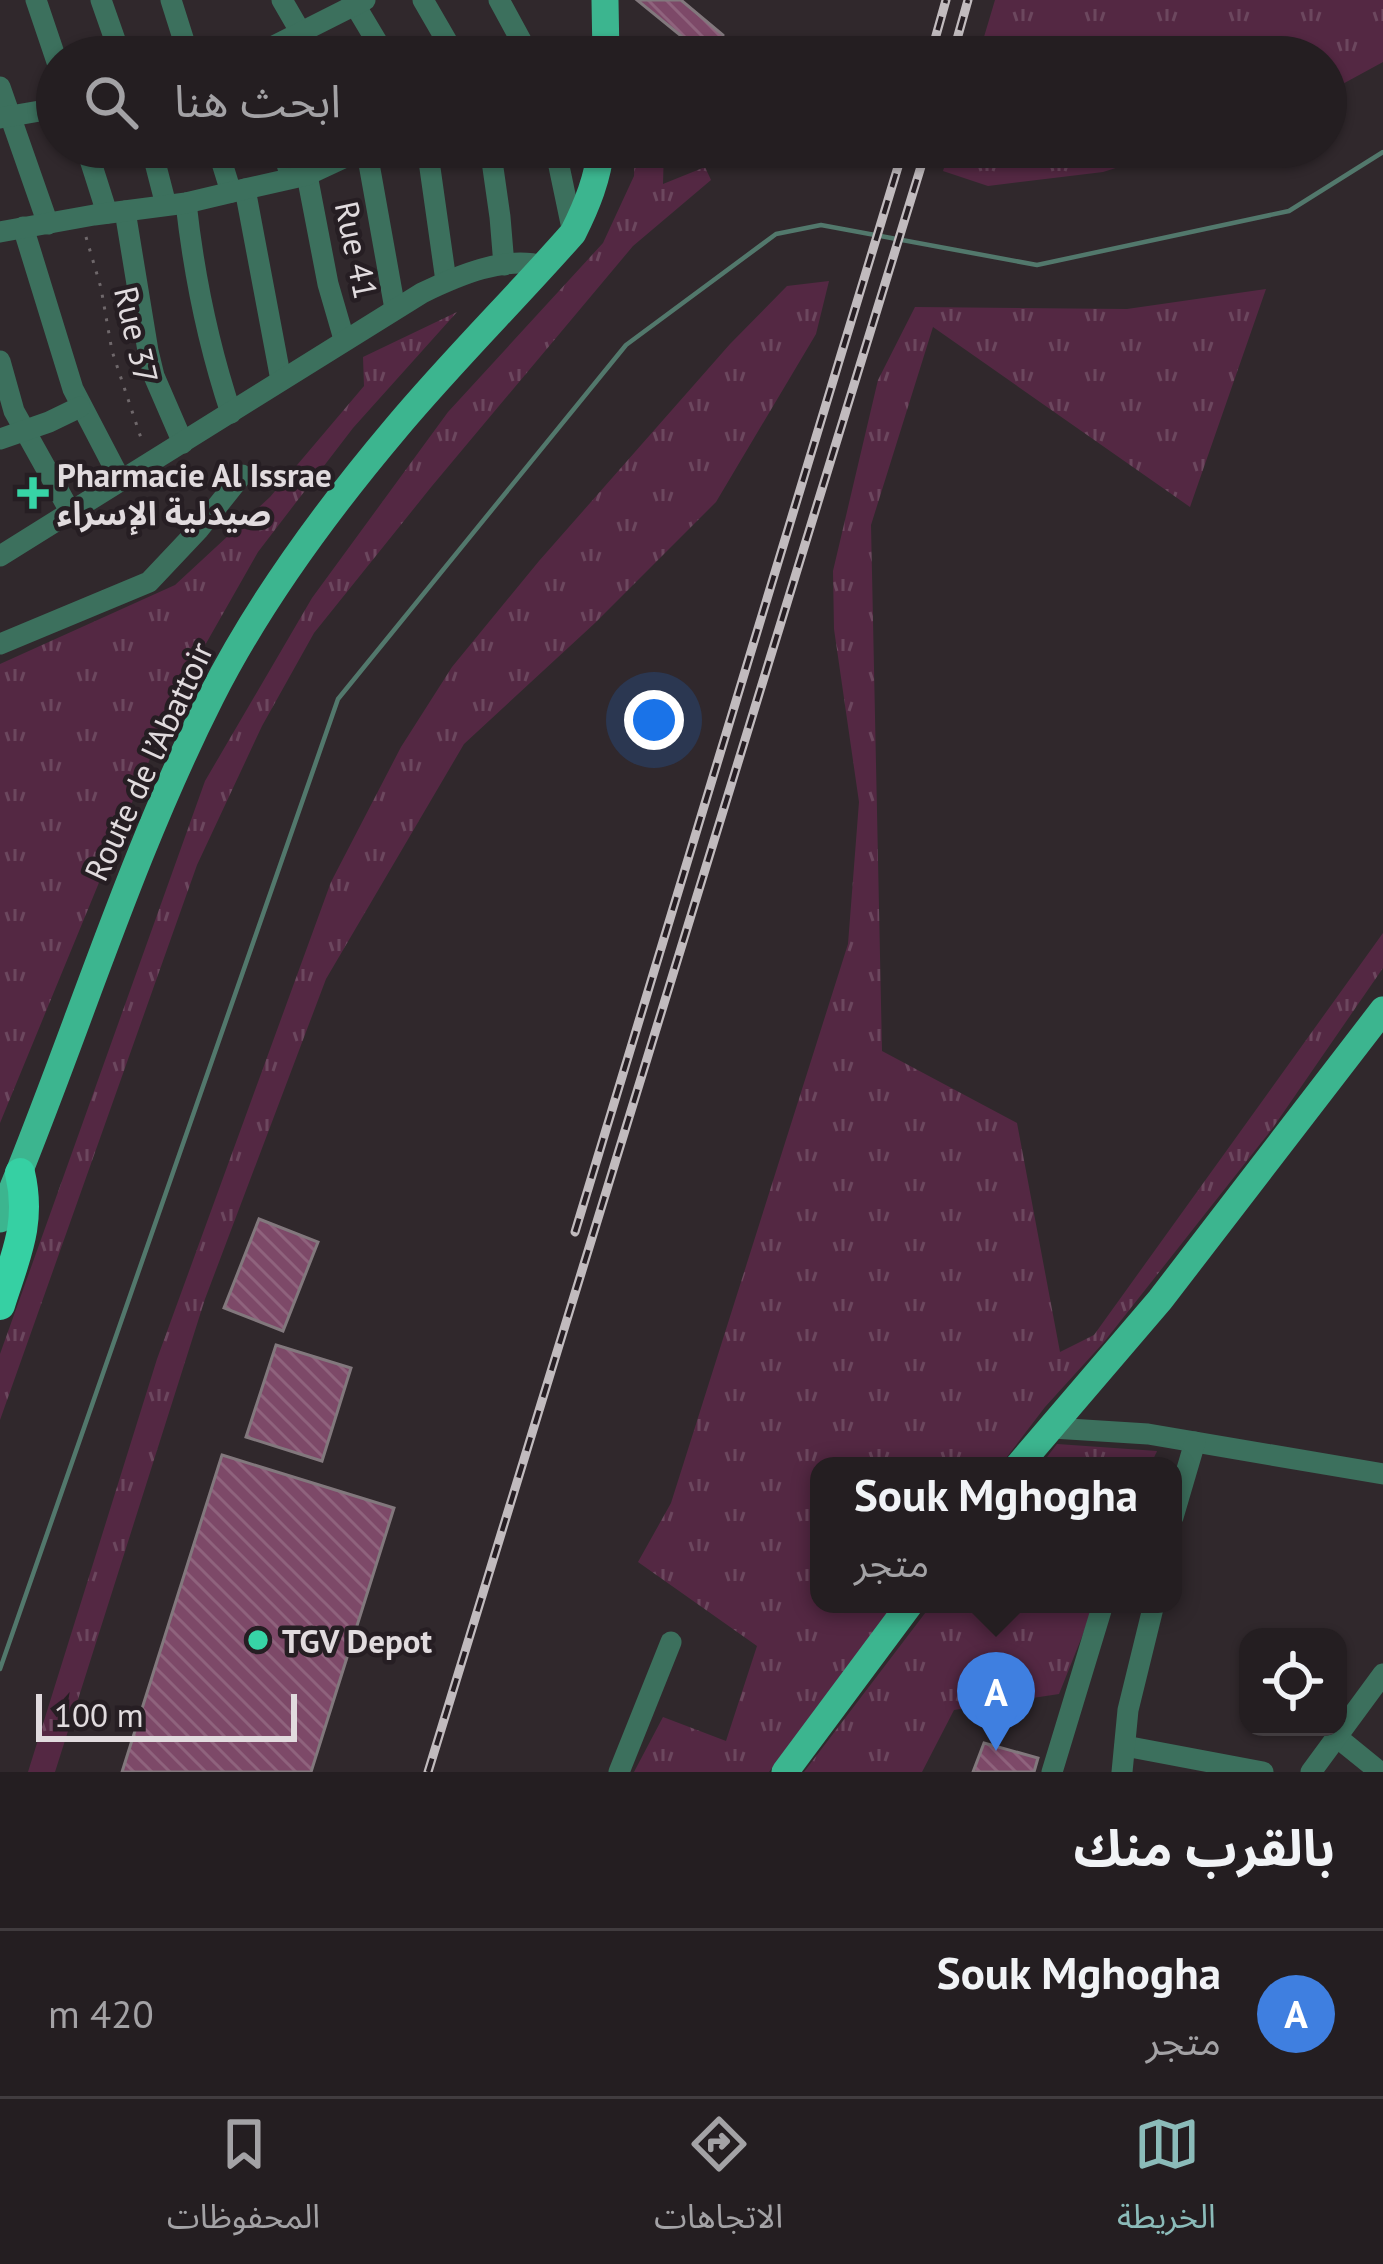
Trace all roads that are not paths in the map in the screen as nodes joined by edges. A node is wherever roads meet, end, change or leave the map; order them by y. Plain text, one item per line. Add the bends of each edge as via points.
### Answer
1 (36, 0) edge
2 (101, 0) edge
3 (171, 0) edge
4 (282, 0) edge
5 (423, 0) edge
6 (499, 0) edge
7 (605, 0) edge
8 (358, 2) edge
9 (301, 34) junction
10 (48, 36) edge
11 (114, 36) edge
12 (182, 36) edge
13 (297, 36) edge
14 (375, 36) edge
15 (444, 36) edge
16 (519, 36) edge
17 (606, 36) edge
18 (0, 87) edge
19 (36, 111) edge
20 (5, 116) edge
21 (96, 168) edge
22 (160, 168) edge
23 (227, 168) edge
24 (294, 168) edge
25 (317, 168) edge
26 (370, 168) edge
27 (430, 168) edge
28 (493, 168) edge
29 (559, 168) edge
30 (599, 168) edge
31 (299, 176) junction
32 (238, 191) junction
33 (176, 204) junction
34 (116, 212) junction
35 (48, 224) junction
36 (23, 227) junction
37 (0, 232) edge
38 (573, 233) junction
39 (504, 265) junction
40 (543, 266) junction
41 (446, 281) junction
42 (395, 308) junction
43 (344, 339) junction
44 (0, 361) edge
45 (281, 380) junction
46 (80, 406) junction
47 (230, 413) junction
48 (24, 432) junction
49 (0, 439) edge
50 (183, 443) junction
51 (242, 475) dead end
52 (121, 481) junction
53 (70, 513) junction
54 (1, 552) edge
55 (0, 644) edge
56 (1383, 1010) edge
57 (20, 1173) junction
58 (0, 1219) edge
59 (0, 1305) edge
60 (1052, 1428) junction
61 (1196, 1442) junction
62 (1026, 1457) edge
63 (1383, 1474) edge
64 (1182, 1488) edge
65 (903, 1613) edge
66 (1100, 1613) edge
67 (1152, 1613) edge
68 (671, 1642) dead end
69 (1383, 1674) edge
70 (1338, 1738) junction
71 (1125, 1746) junction
72 (1187, 1764) edge
73 (619, 1772) edge
74 (784, 1772) edge
75 (1052, 1772) edge
76 (1122, 1772) edge
77 (1263, 1772) edge
78 (1311, 1772) edge
79 (1380, 1772) edge

1 - 10 street
2 - 11 street
3 - 12 street
4 - 9 street
5 - 15 street
6 - 16 street
7 - 17 main road
8 - 9 street
8 - 14 street
9 - 13 street
18 - 20 street
19 - 20 street
20 - 35 street
21 - 34 street
22 - 33 street
23 - 32 street
24 - 31 street, Rue 41
25 - 31 street
26 - 42 street
27 - 41 street
28 - 39 street
29 - 38 street
30 - 38 main road, Route de l’Abattoir
31 - 32 street
31 - 43 street, Rue 41
32 - 33 street
32 - 45 street
33 - 34 street
33 - 47 street
34 - 35 street
34 - 50 street via 154,376
35 - 36 street
36 - 37 street
36 - 46 street
38 - 40 main road, Route de l’Abattoir
39 - 40 street
39 - 41 street
40 - 57 main road, Route de l’Abattoir via 320,523 212,695 152,826
41 - 42 street
42 - 43 street
43 - 45 street
44 - 48 street
45 - 47 street
46 - 48 street
46 - 52 street
47 - 50 street
48 - 49 street
48 - 53 street
50 - 52 street
51 - 55 street via 149,583
52 - 53 street
53 - 54 street
56 - 60 main road
57 - 58 main road, Route de l’Abattoir
57 - 59 highway via 24,1233
60 - 61 street
60 - 62 main road
61 - 63 street
61 - 64 street
65 - 74 main road
66 - 75 street
67 - 71 street
68 - 73 street
69 - 70 street
70 - 78 street
70 - 79 street
71 - 72 street
71 - 76 street
72 - 77 street

